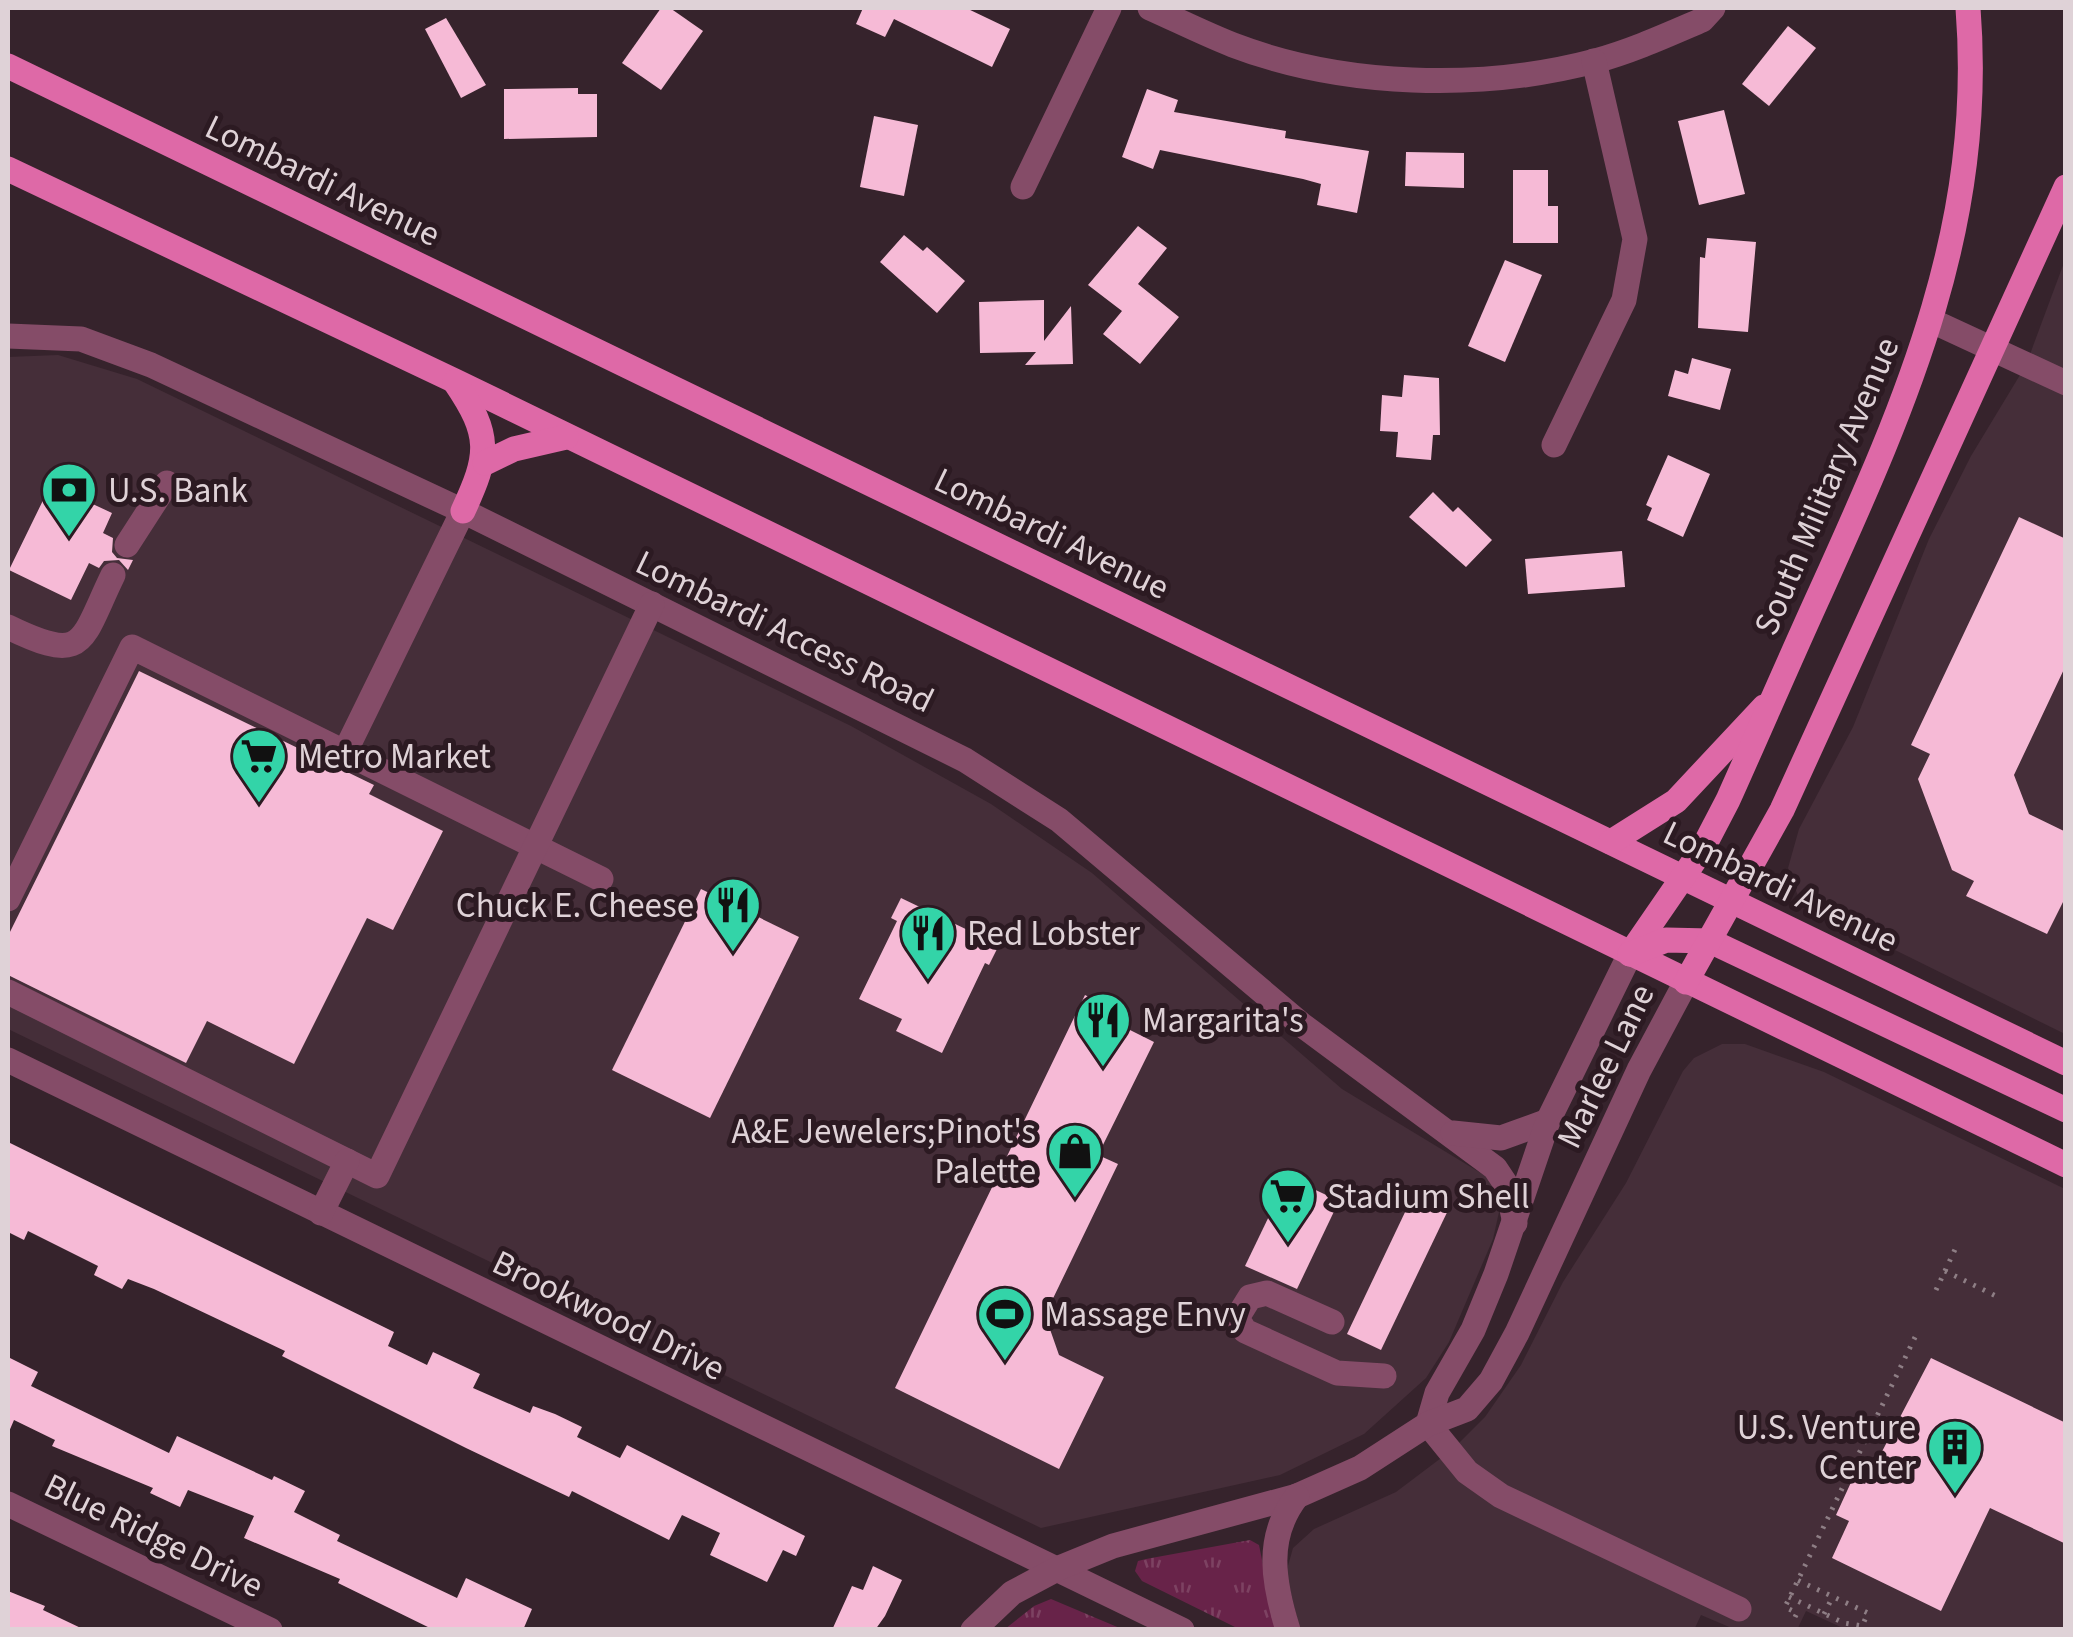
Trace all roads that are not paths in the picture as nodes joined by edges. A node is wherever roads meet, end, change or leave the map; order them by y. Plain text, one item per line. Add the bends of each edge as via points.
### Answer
1 (1110, 8) edge
2 (1150, 8) edge
3 (1968, 8) edge
4 (1707, 14) edge
5 (1594, 61) junction
6 (8, 66) edge
7 (8, 169) edge
8 (1022, 187) dead end
9 (2066, 188) edge
10 (1932, 321) junction
11 (8, 336) edge
12 (1992, 350) junction
13 (455, 382) junction
14 (2066, 383) edge
15 (566, 437) junction
16 (1554, 445) dead end
17 (485, 463) junction
18 (167, 483) dead end
19 (463, 511) junction
20 (127, 545) dead end
21 (113, 574) dead end
22 (652, 604) junction
23 (8, 627) edge
24 (1771, 700) junction
25 (345, 752) junction
26 (1612, 842) junction
27 (536, 846) junction
28 (1684, 877) junction
29 (602, 878) dead end
30 (8, 898) edge
31 (1732, 902) junction
32 (1710, 941) junction
33 (1630, 954) junction
34 (1686, 982) junction
35 (8, 992) edge
36 (8, 1060) edge
37 (2066, 1062) edge
38 (2066, 1110) edge
39 (1548, 1121) junction
40 (1453, 1134) junction
41 (347, 1161) junction
42 (2066, 1165) edge
43 (321, 1213) junction
44 (1515, 1223) junction
45 (1332, 1322) dead end
46 (1384, 1376) dead end
47 (1428, 1424) junction
48 (1297, 1496) junction
49 (8, 1504) edge
50 (1058, 1568) junction
51 (1739, 1609) dead end
52 (270, 1630) edge
53 (973, 1630) edge
54 (1182, 1630) edge
55 (1288, 1630) edge

1 - 8 street
2 - 5 street via 1236,46 1376,76 1454,80
3 - 10 main road, South Military Avenue via 1966,143
4 - 5 street
5 - 16 street via 1634,239 1624,300
6 - 26 main road, Lombardi Avenue
7 - 13 main road
9 - 12 main road
10 - 12 street
10 - 24 main road, South Military Avenue via 1887,445
11 - 19 street, Lombardi Access Road via 82,339
12 - 14 street
12 - 31 main road via 1782,810
13 - 15 main road
13 - 17 main road via 478,422
15 - 17 main road
15 - 33 main road
17 - 19 main road
18 - 20 street
19 - 22 street, Lombardi Access Road
19 - 25 street
21 - 23 street via 73,646 48,647
22 - 27 street
22 - 40 street, Lombardi Access Road via 905,728 1025,797 1337,1053
24 - 26 main road via 1676,801
24 - 28 main road, South Military Avenue via 1728,800
25 - 27 street
25 - 30 street via 132,647
26 - 28 main road, Lombardi Avenue
27 - 29 street
27 - 41 street via 377,1176
28 - 31 main road, Lombardi Avenue
28 - 33 main road, South Military Avenue
31 - 32 main road
31 - 37 main road, Lombardi Avenue
32 - 33 main road via 1666,940
32 - 34 main road
32 - 38 main road
33 - 34 main road
33 - 39 street, Marlee Lane
34 - 42 main road
34 - 47 street, Marlee Lane via 1500,1368 1467,1409
35 - 41 street
36 - 43 street, Brookwood Drive
39 - 40 street via 1511,1136
39 - 44 street, Marlee Lane
40 - 44 street, Lombardi Access Road via 1501,1175
41 - 43 street
43 - 50 street, Brookwood Drive
44 - 47 street, Marlee Lane
45 - 46 street via 1267,1293 1246,1301 1238,1318 1245,1331 1337,1373
47 - 48 street, Marlee Lane via 1360,1468
47 - 51 street via 1467,1472 1500,1496
48 - 50 street, Marlee Lane via 1123,1543
48 - 55 street via 1274,1544
49 - 52 street, Blue Ridge Drive
50 - 53 street, Marlee Lane via 1012,1593
50 - 54 street, Brookwood Drive

